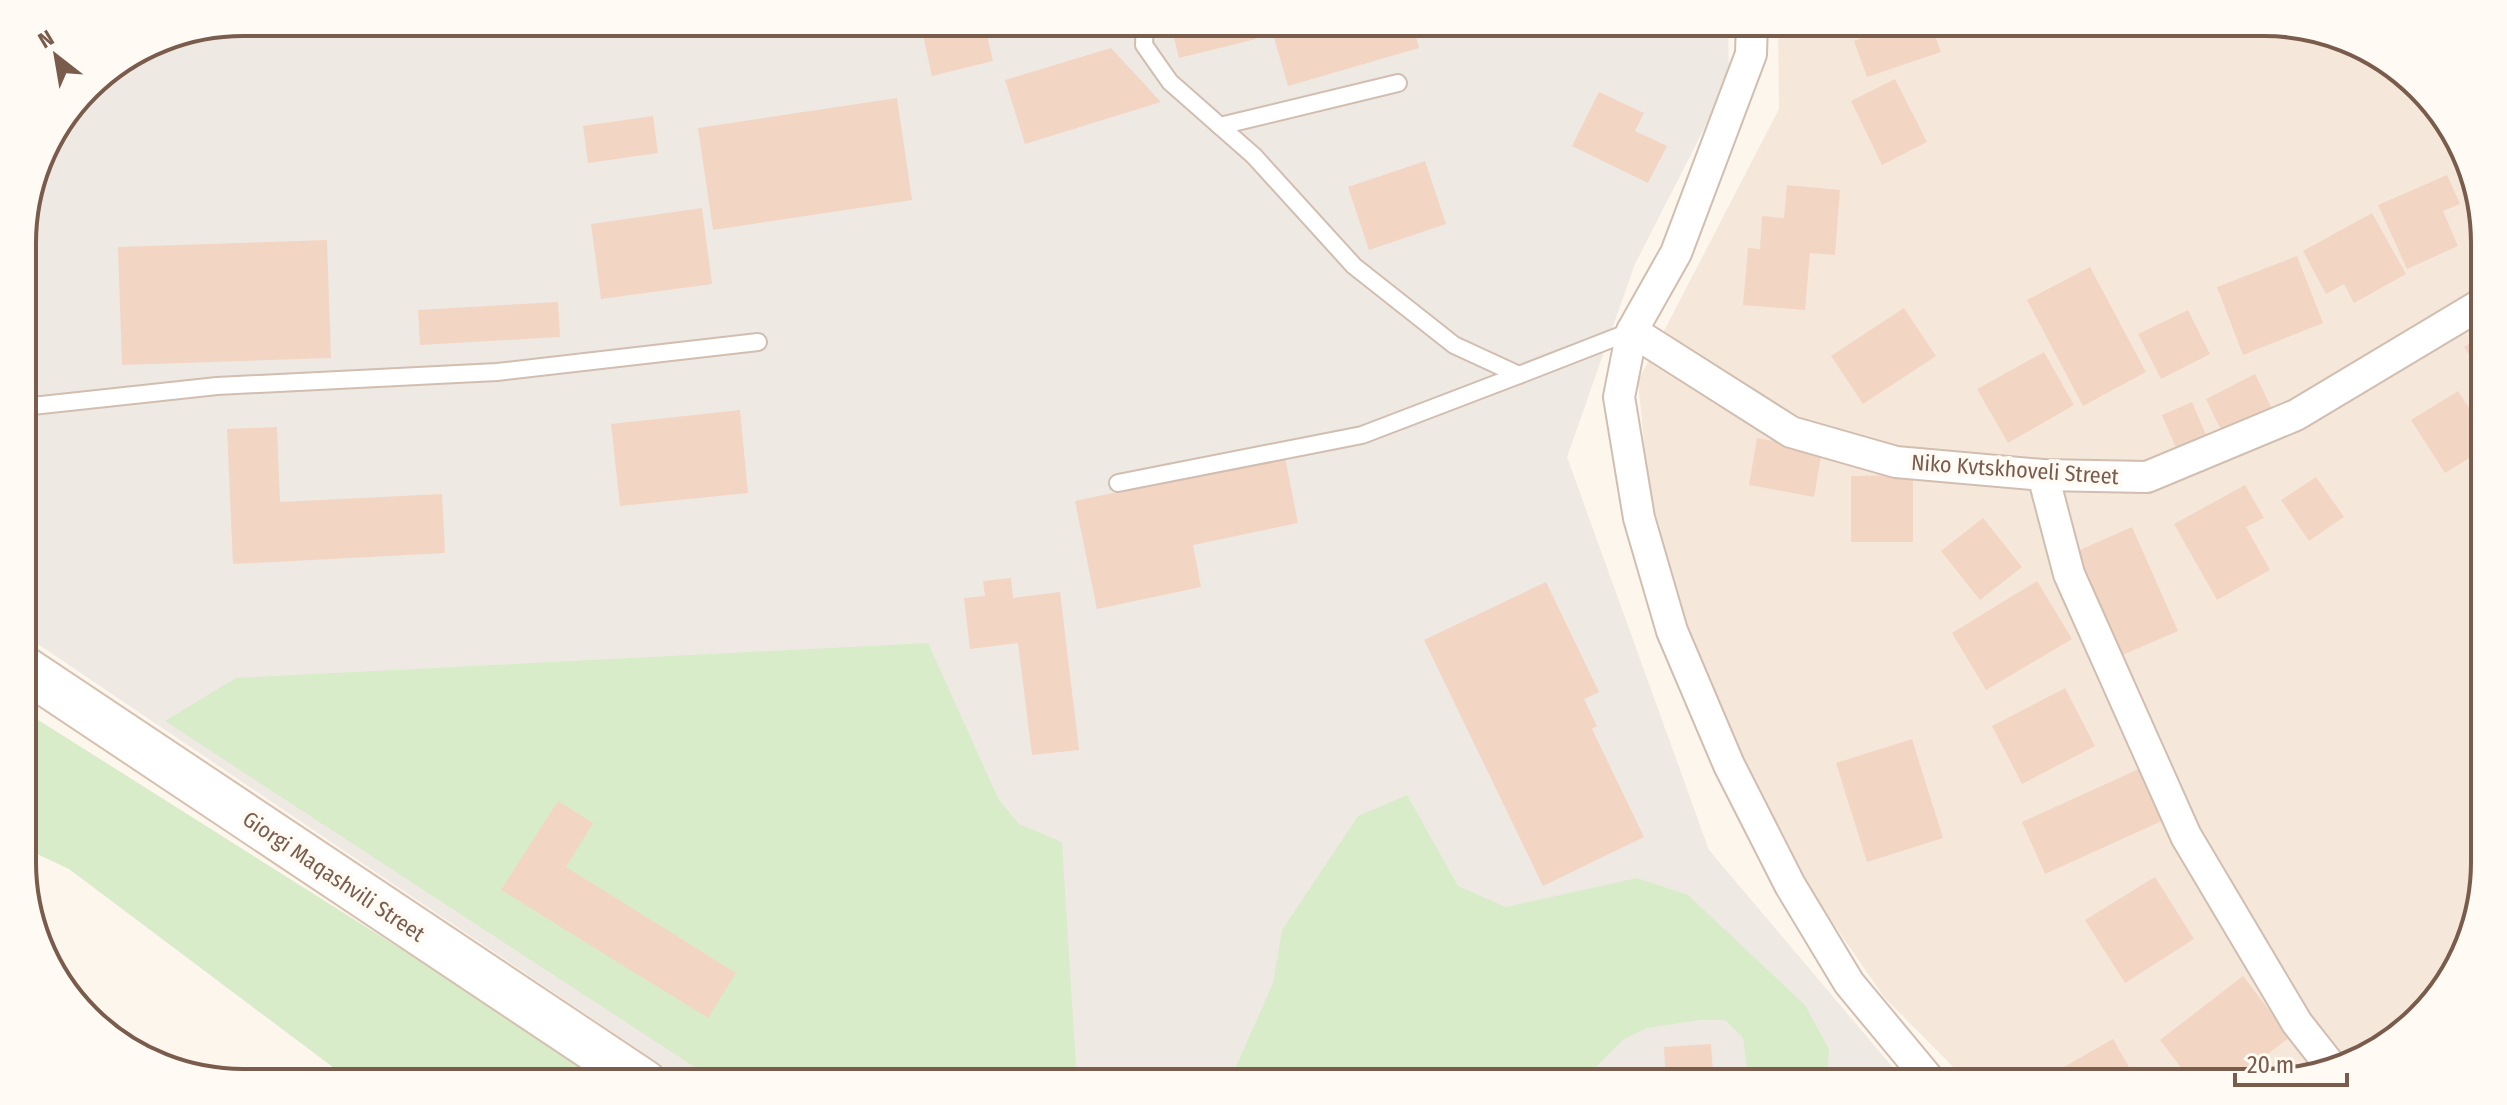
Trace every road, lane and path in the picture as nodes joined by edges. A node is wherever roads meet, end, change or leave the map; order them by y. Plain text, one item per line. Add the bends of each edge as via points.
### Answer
1 (1144, 36) edge
2 (1752, 36) edge
3 (1398, 83) dead end
4 (1220, 126) junction
5 (2471, 310) edge
6 (1632, 331) junction
7 (758, 342) dead end
8 (1519, 375) junction
9 (36, 406) edge
10 (2043, 475) junction
11 (1118, 483) dead end
12 (36, 677) edge
13 (2326, 1059) edge
14 (624, 1069) edge
15 (1920, 1069) edge

1 - 4 lane via 1144,45 1170,82
2 - 6 street via 1751,54 1676,253
3 - 4 lane
4 - 8 lane via 1354,266 1454,345
5 - 10 street, Niko Kvtskhoveli Street via 2296,415 2147,477
6 - 8 lane
6 - 10 street, Niko Kvtskhoveli Street via 1791,432 1896,462
6 - 15 street via 1619,397 1639,518 1672,631 1729,765 1790,885 1849,983
7 - 9 lane via 497,372 217,386
8 - 11 lane via 1362,435
10 - 13 street via 2069,574 2186,836 2297,1023
12 - 14 street, Giorgi Maqashvili Street

